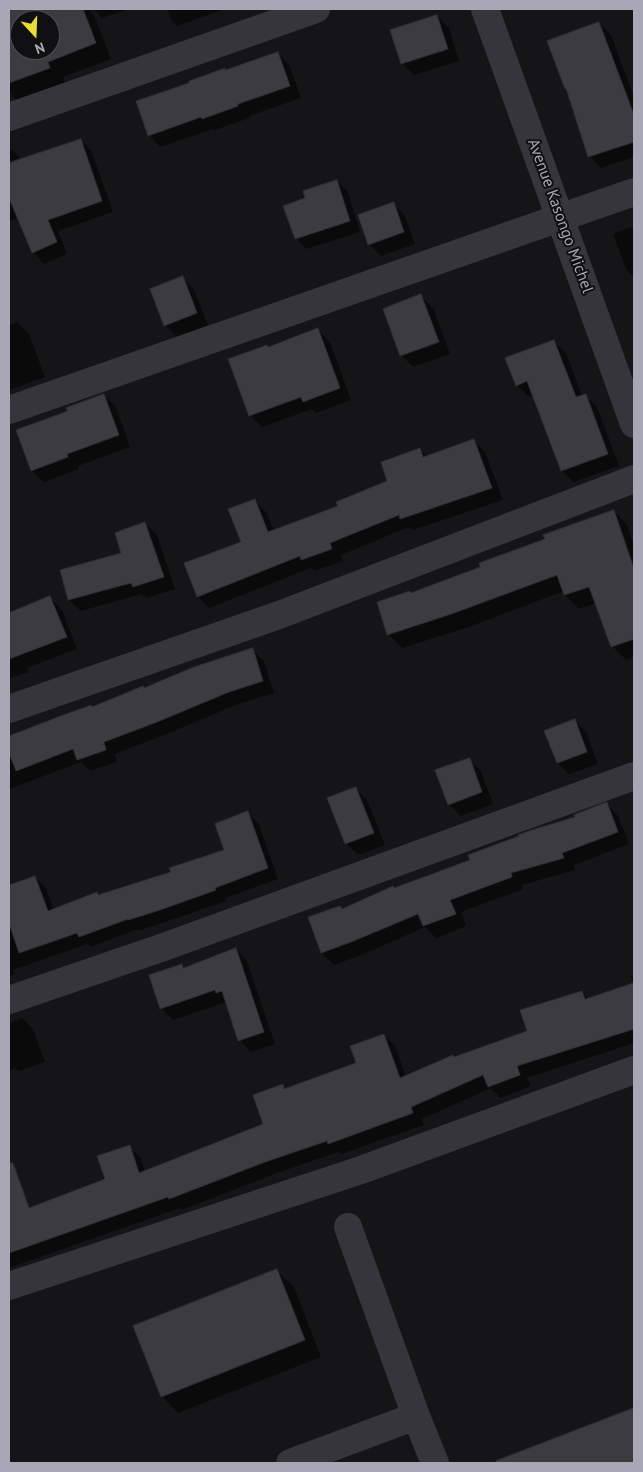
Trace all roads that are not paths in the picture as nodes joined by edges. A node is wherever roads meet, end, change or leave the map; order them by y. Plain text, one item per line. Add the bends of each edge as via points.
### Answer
1 (316, 9) edge
2 (485, 9) edge
3 (9, 117) edge
4 (634, 192) edge
5 (561, 218) junction
6 (9, 410) edge
7 (634, 424) edge
8 (634, 479) edge
9 (9, 709) edge
10 (634, 776) edge
11 (9, 1000) edge
12 (634, 1070) edge
13 (348, 1227) dead end
14 (9, 1286) edge
15 (416, 1416) junction
16 (290, 1463) edge
17 (435, 1463) edge

1 - 3 street
2 - 5 street, Avenue Kasongo Michel
4 - 5 street
5 - 6 street
5 - 7 street, Avenue Kasongo Michel
8 - 9 street via 279,615
10 - 11 street
12 - 14 street via 361,1170
13 - 15 street
15 - 16 street
15 - 17 street

